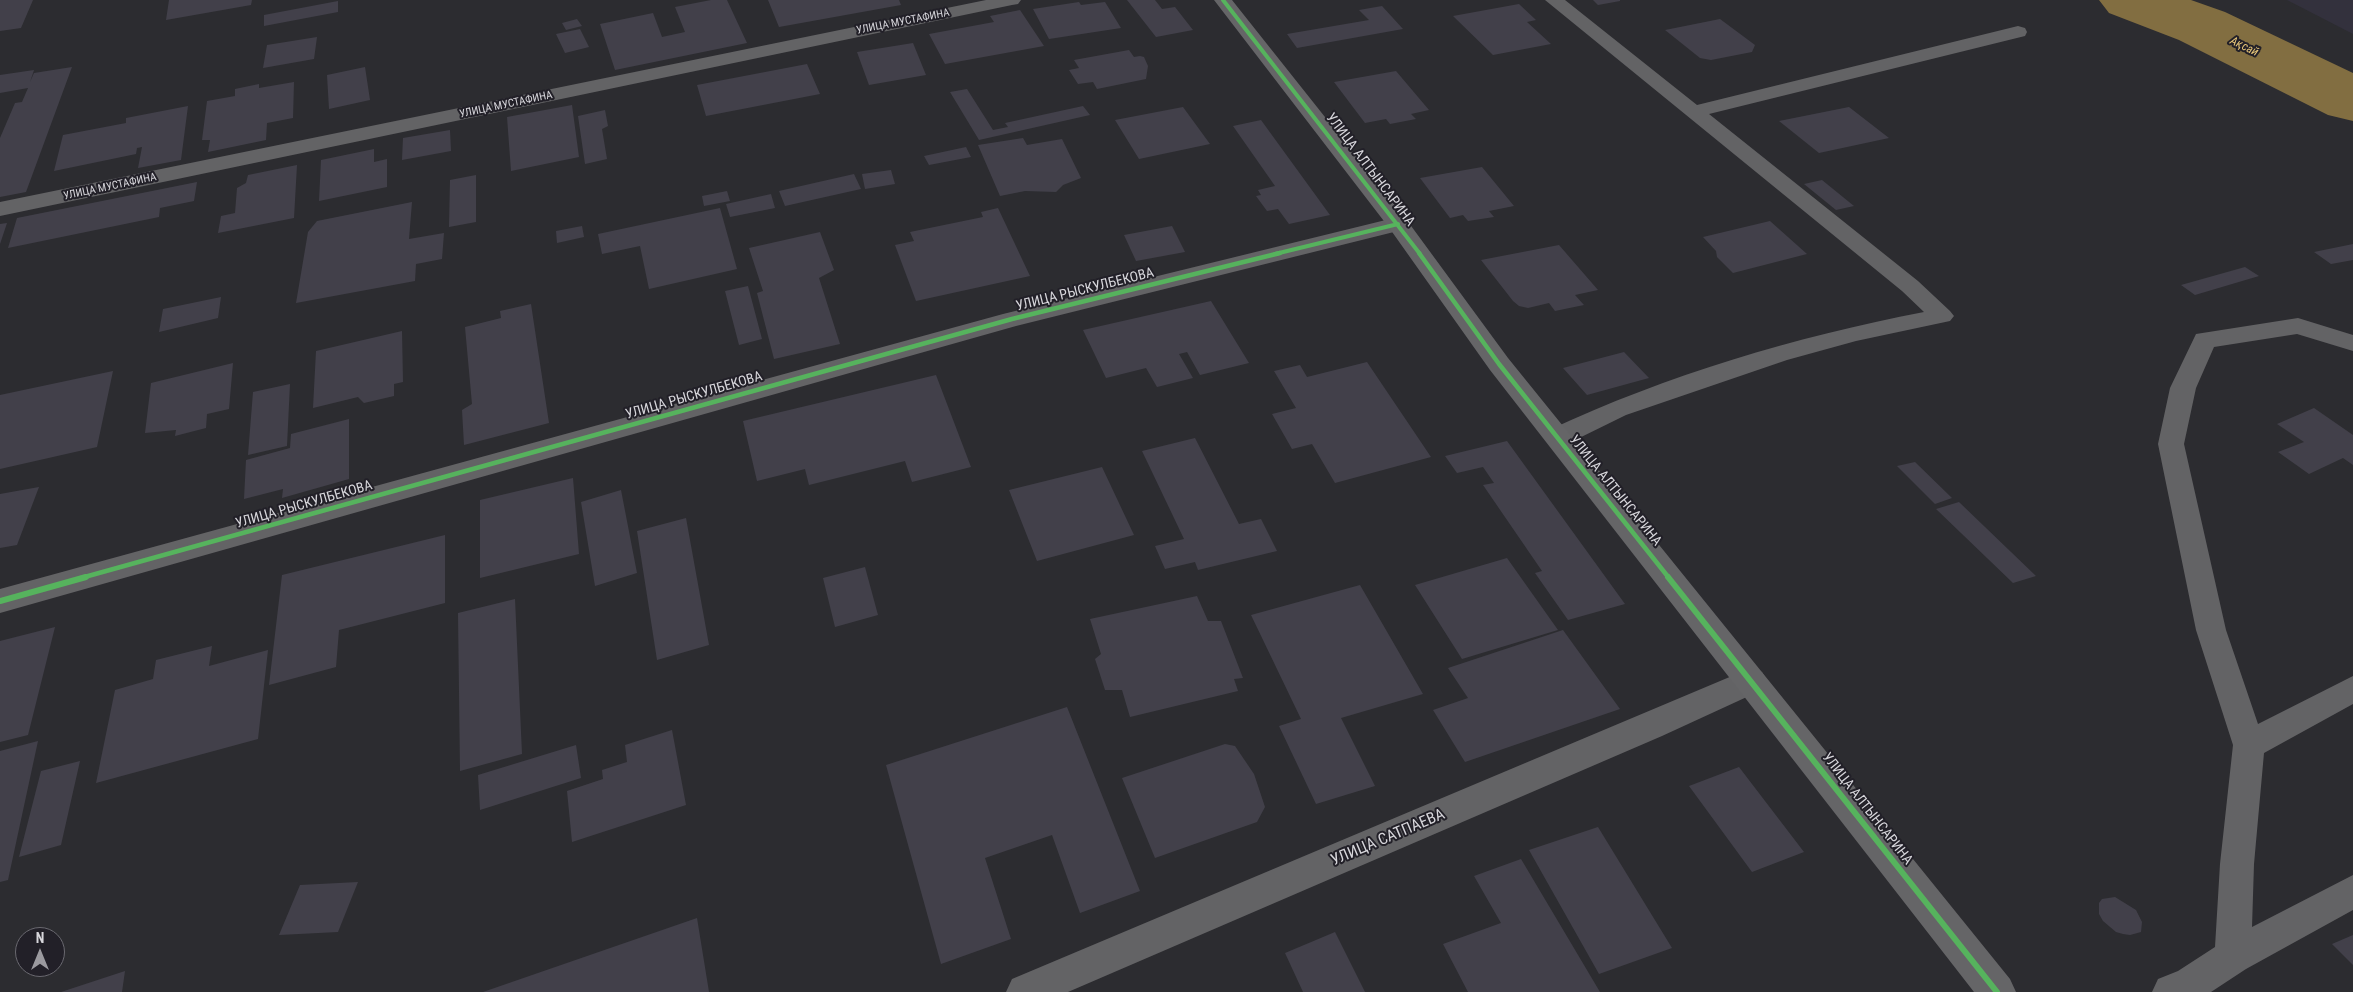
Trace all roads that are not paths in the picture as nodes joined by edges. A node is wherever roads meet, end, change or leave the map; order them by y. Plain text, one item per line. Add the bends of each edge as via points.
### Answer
1 (1012, 0) edge
2 (1222, 0) edge
3 (1554, 0) edge
4 (2018, 32) dead end
5 (1693, 112) junction
6 (0, 209) edge
7 (1398, 224) junction
8 (2353, 343) edge
9 (1558, 438) junction
10 (0, 601) edge
11 (1751, 681) junction
12 (2353, 689) edge
13 (2249, 746) junction
14 (2353, 892) edge
15 (2233, 956) junction
16 (1025, 992) edge
17 (1997, 992) edge
18 (2172, 992) edge

1 - 6 street, УЛИЦА МУСТАФИНА
2 - 7 street, УЛИЦА АЛТЫНСАРИНА
3 - 5 street
4 - 5 street
5 - 9 street via 1910,286 1942,316 1855,333 1750,363 1617,409
7 - 9 street, УЛИЦА АЛТЫНСАРИНА via 1499,364
7 - 10 street, УЛИЦА РЫСКУЛБЕКОВА via 1012,319
8 - 13 street via 2298,326 2206,340 2183,388 2171,444 2211,630
9 - 11 street, УЛИЦА АЛТЫНСАРИНА
11 - 16 street, УЛИЦА САТПАЕВА
11 - 17 street, УЛИЦА АЛТЫНСАРИНА
12 - 13 street
13 - 15 street via 2237,864
14 - 15 street
15 - 18 street via 2188,986

